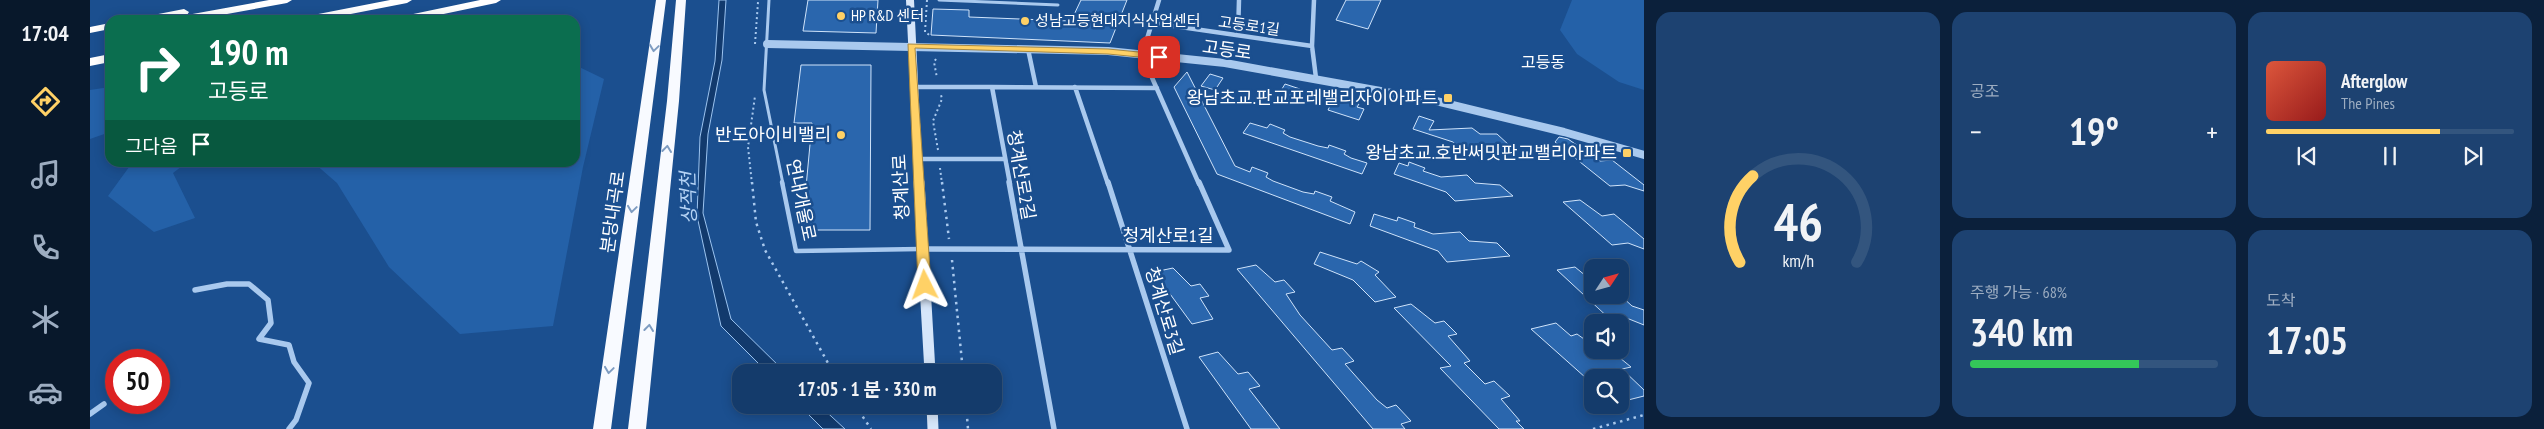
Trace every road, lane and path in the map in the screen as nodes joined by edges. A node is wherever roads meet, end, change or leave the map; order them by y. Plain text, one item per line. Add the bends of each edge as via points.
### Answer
1 (237, 0) edge
2 (287, 0) edge
3 (407, 0) edge
4 (496, 0) edge
5 (661, 0) edge
6 (681, 0) edge
7 (759, 0) edge
8 (769, 0) edge
9 (910, 0) edge
10 (927, 0) edge
11 (939, 0) edge
12 (1159, 0) edge
13 (1240, 0) edge
14 (1314, 0) edge
15 (1058, 5) dead end
16 (166, 15) edge
17 (203, 15) edge
18 (330, 15) edge
19 (423, 15) edge
20 (1153, 23) junction
21 (105, 27) edge
22 (90, 30) edge
23 (105, 32) edge
24 (90, 34) edge
25 (1238, 35) junction
26 (767, 44) junction
27 (755, 45) dead end
28 (911, 46) junction
29 (940, 46) junction
30 (1312, 46) junction
31 (1028, 48) junction
32 (1142, 55) junction
33 (105, 59) edge
34 (90, 62) edge
35 (105, 69) edge
36 (90, 72) edge
37 (1316, 78) junction
38 (913, 87) junction
39 (938, 87) junction
40 (992, 87) junction
41 (1036, 87) junction
42 (1075, 88) junction
43 (1157, 88) junction
44 (755, 91) dead end
45 (1644, 155) edge
46 (917, 158) junction
47 (939, 159) junction
48 (1004, 160) junction
49 (922, 249) junction
50 (951, 250) junction
51 (1020, 250) junction
52 (1131, 250) junction
53 (195, 290) dead end
54 (828, 364) edge
55 (929, 364) edge
56 (962, 364) edge
57 (104, 404) dead end
58 (90, 414) edge
59 (861, 414) edge
60 (932, 414) edge
61 (967, 414) edge
62 (1644, 414) edge
63 (289, 429) edge
64 (602, 429) edge
65 (637, 429) edge
66 (871, 429) edge
67 (933, 429) edge
68 (968, 429) edge
69 (1054, 429) edge
70 (1187, 429) edge
71 (1593, 429) edge

1 - 16 highway
2 - 17 highway
3 - 18 highway
4 - 19 highway
5 -> 64 highway, 분당내곡로
65 -> 6 highway
7 - 27 path
8 - 26 lane, 연내개울로
9 - 28 main road, 청계산로
10 - 29 path via 925,32
11 - 15 lane
12 - 20 street
13 - 25 street
14 - 30 street
20 - 25 street, 고등로1길
20 - 32 street
21 - 22 highway
23 - 24 highway
25 - 30 street, 고등로1길
26 - 28 street, 고등로
26 - 49 lane, 연내개울로 via 764,90 796,251
28 - 29 street, 고등로
28 - 38 main road, 청계산로
29 - 31 street, 고등로
29 - 39 path via 939,56 934,62
30 - 37 street
31 - 32 street, 고등로
31 - 41 street
32 - 37 street, 고등로 via 1226,63
32 - 43 street, 청계산로1길
33 - 34 highway
35 - 36 highway
37 - 45 street, 고등로 via 1436,101
38 - 39 street
38 - 46 main road, 청계산로
39 - 40 street
39 - 47 path via 942,99 933,121
40 - 41 street
40 - 48 street, 청계산로2길
41 - 42 street
42 - 43 street
42 - 52 street, 청계산로3길
43 - 52 street, 청계산로1길 via 1229,250
44 - 54 path via 748,147 756,222 764,250
46 - 47 street
46 - 49 main road, 청계산로
47 - 48 street
47 - 50 path
48 - 51 street, 청계산로2길
49 - 50 street, 청계산로1길
49 - 55 main road, 청계산로
50 - 51 street, 청계산로1길
50 - 56 path
51 - 52 street, 청계산로1길
51 - 69 street, 청계산로2길
52 - 70 street, 청계산로3길
53 - 63 street via 249,284 268,300 271,323 259,339 289,345 294,362 309,383 296,420
57 - 58 street
59 - 66 path
60 - 67 main road
61 - 68 path
62 - 71 path

